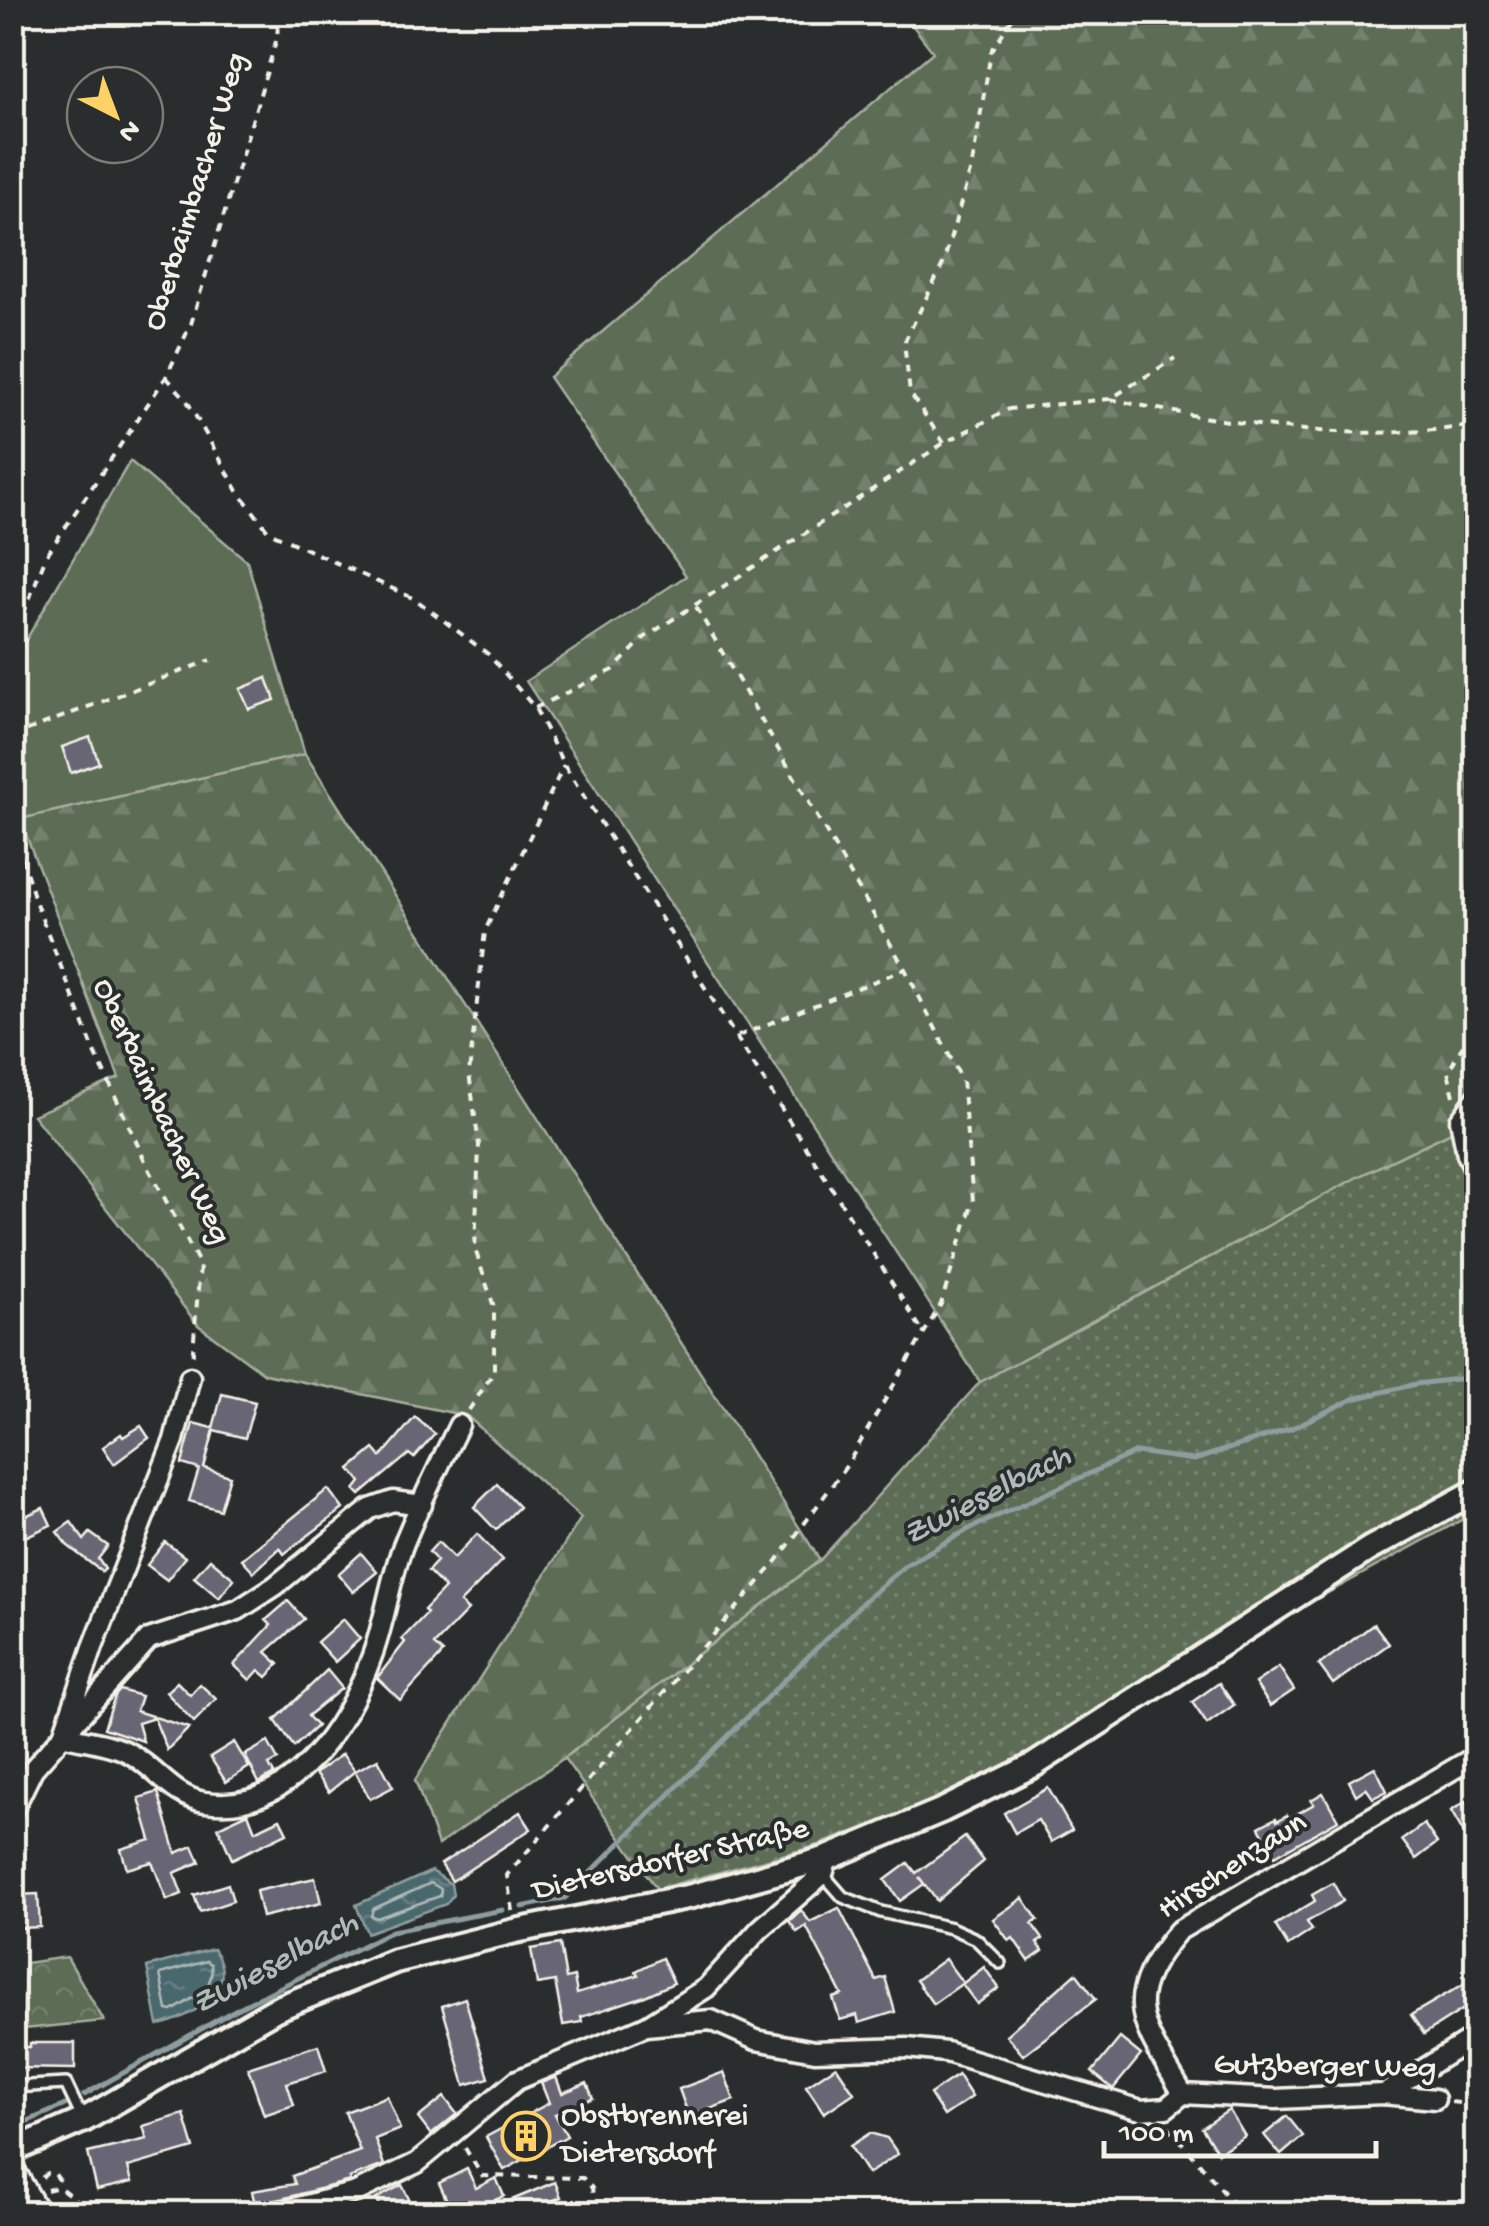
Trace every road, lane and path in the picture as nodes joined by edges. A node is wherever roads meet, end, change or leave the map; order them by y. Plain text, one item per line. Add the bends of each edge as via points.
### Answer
1 (279, 12) edge
2 (1016, 12) edge
3 (1175, 358) dead end
4 (166, 377) junction
5 (1110, 399) junction
6 (1476, 425) edge
7 (944, 443) junction
8 (695, 604) junction
9 (12, 644) edge
10 (210, 660) dead end
11 (535, 708) junction
12 (12, 736) edge
13 (564, 764) junction
14 (12, 828) edge
15 (905, 969) junction
16 (1476, 1022) edge
17 (738, 1036) junction
18 (1476, 1100) edge
19 (1460, 1120) junction
20 (1476, 1173) edge
21 (922, 1332) junction
22 (190, 1377) joint
23 (459, 1425) joint
24 (1476, 1491) edge
25 (422, 1504) junction
26 (63, 1735) junction
27 (1476, 1756) edge
28 (12, 1812) edge
29 (826, 1866) junction
30 (515, 1931) junction
31 (1000, 1963) dead end
32 (706, 1988) junction
33 (711, 2020) junction
34 (646, 2026) junction
35 (1476, 2036) edge
36 (12, 2087) edge
37 (1183, 2094) junction
38 (1383, 2094) junction
39 (1434, 2100) joint
40 (1476, 2105) edge
41 (1155, 2112) junction
42 (84, 2120) junction
43 (454, 2132) junction
44 (12, 2151) edge
45 (12, 2165) edge
46 (59, 2186) junction
47 (36, 2191) junction
48 (40, 2214) edge
49 (95, 2214) edge
50 (272, 2214) edge
51 (595, 2214) edge
52 (1242, 2214) edge

1 - 4 path, Oberbaimbacher Weg via 191,324
2 - 7 path via 990,52 972,166 944,264 904,343 910,392
3 - 5 path
4 - 9 path, Oberbaimbacher Weg via 46,556
4 - 11 path via 269,532 415,599 488,654
5 - 6 path via 1206,420 1333,434
5 - 7 path via 1009,409
7 - 8 path
8 - 11 path via 644,638 614,670
8 - 15 path
10 - 12 path
11 - 13 path
13 - 17 path
13 - 23 path via 485,931 468,1073 478,1145 474,1249 494,1307 494,1372
14 - 22 path, Oberbaimbacher Weg via 94,1050 200,1264
15 - 17 path
15 - 21 path via 962,1080 973,1200 941,1304
16 - 19 path via 1448,1072
17 - 21 path
18 - 19 street
19 - 20 street
21 - 30 path via 846,1465 777,1561 507,1876
22 - 26 street via 174,1440
23 - 25 street
24 - 29 street, Dietersdorfer Straße via 1369,1549 1034,1765
25 - 26 street via 394,1501 370,1509 238,1610 149,1639
25 - 26 street via 372,1655 344,1713 316,1758 276,1790 239,1804 202,1802 175,1791 129,1753
26 - 28 street via 34,1769
27 - 37 street, Hirschenzaun via 1178,1931 1145,1978 1140,2003 1144,2026
29 - 30 street, Dietersdorfer Straße
29 - 31 lane via 843,1897 951,1928 976,1939
29 - 32 street
30 - 42 street, Dietersdorfer Straße via 396,1961 276,2010
32 - 33 street
32 - 34 street
33 - 34 street
33 - 41 street via 756,2040 815,2052 946,2052
34 - 43 street via 516,2080
35 - 38 street
36 - 42 lane via 66,2084
37 - 38 street, Gutzberger Weg via 1276,2100
37 - 41 street, Gutzberger Weg
38 - 39 street, Gutzberger Weg
39 - 40 path, Gutzberger Weg
41 - 52 path
42 - 44 street, Dietersdorfer Straße
43 - 50 street via 417,2163 356,2192
43 - 51 path via 482,2176 584,2178
45 - 47 street
46 - 47 path
46 - 47 path via 58,2176 47,2173
46 - 49 path
47 - 48 street

